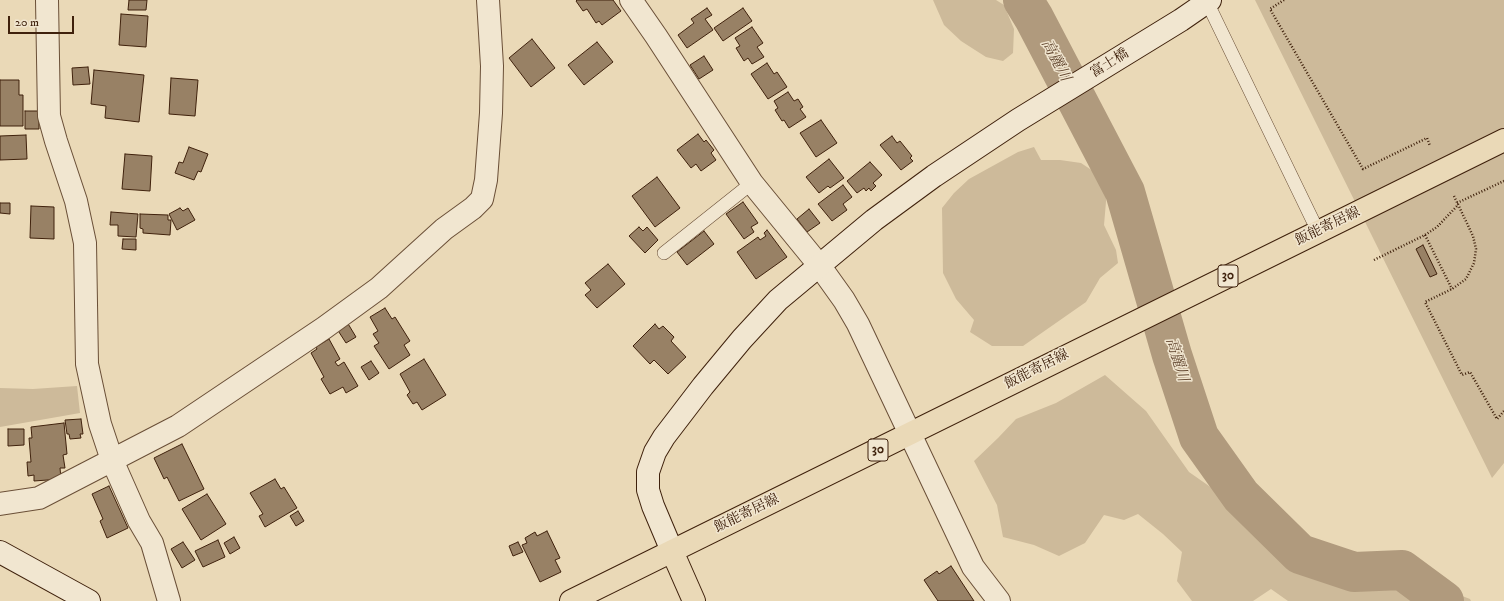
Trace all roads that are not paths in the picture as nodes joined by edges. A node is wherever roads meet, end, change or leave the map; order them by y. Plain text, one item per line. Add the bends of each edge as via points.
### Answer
1 (47, 0) edge
2 (488, 0) edge
3 (631, 0) edge
4 (1209, 1) edge
5 (1504, 140) edge
6 (752, 183) junction
7 (1312, 221) dead end
8 (664, 253) dead end
9 (819, 265) junction
10 (909, 434) junction
11 (112, 460) junction
12 (0, 504) edge
13 (672, 551) junction
14 (0, 552) edge
15 (585, 598) edge
16 (89, 601) edge
17 (169, 601) edge
18 (694, 601) edge
19 (999, 601) edge

1 - 11 street via 49,116 76,201 85,243 87,364 100,424
2 - 11 street via 492,66 491,113 486,180 482,199 444,229 379,288 324,328 178,426
3 - 6 street
4 - 7 lane
4 - 9 street, 富士橋 via 1018,120 934,176
5 - 10 main road, 飯能寄居線 / 30
6 - 8 lane
6 - 9 street
9 - 10 street via 858,324
9 - 13 street, 富士橋 via 778,300 742,339 703,386 655,452 648,472 648,490
10 - 13 main road, 飯能寄居線 / 30
10 - 19 street via 973,567
11 - 12 street via 39,498
11 - 17 street via 139,521 152,543
13 - 15 main road, 飯能寄居線 / 30
13 - 18 main road
14 - 16 street

